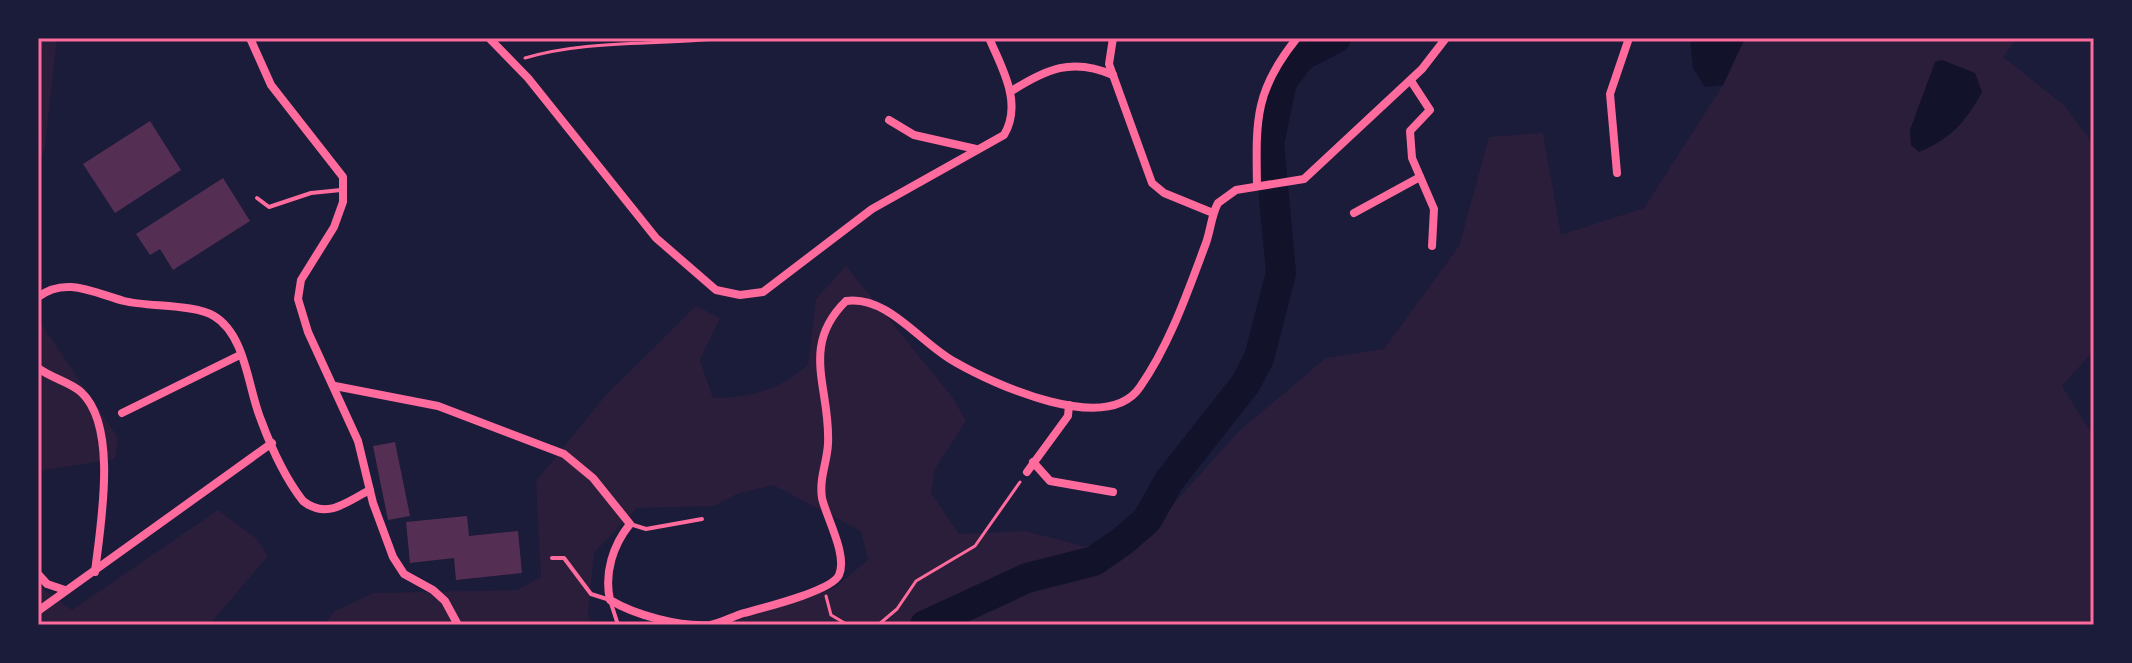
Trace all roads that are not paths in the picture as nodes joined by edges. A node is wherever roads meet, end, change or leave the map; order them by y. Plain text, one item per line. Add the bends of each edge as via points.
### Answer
1 (250, 38) edge
2 (489, 38) edge
3 (989, 38) edge
4 (1113, 38) edge
5 (1297, 38) edge
6 (1446, 38) edge
7 (1629, 38) edge
8 (1113, 76) junction
9 (1411, 81) junction
10 (1010, 92) junction
11 (889, 120) dead end
12 (977, 149) junction
13 (1617, 173) dead end
14 (1420, 177) junction
15 (1257, 186) junction
16 (343, 190) junction
17 (257, 198) dead end
18 (1213, 213) junction
19 (1354, 213) dead end
20 (1432, 246) dead end
21 (38, 297) edge
22 (240, 355) junction
23 (38, 368) edge
24 (335, 386) junction
25 (1069, 405) junction
26 (122, 413) dead end
27 (272, 443) junction
28 (1033, 462) junction
29 (1027, 472) road end
30 (370, 490) junction
31 (1113, 492) dead end
32 (702, 519) dead end
33 (630, 524) junction
34 (552, 558) dead end
35 (95, 572) junction
36 (38, 574) edge
37 (65, 590) junction
38 (610, 600) junction
39 (38, 611) edge
40 (458, 625) edge
41 (618, 625) edge

1 - 16 street via 271,85 343,177
2 - 12 street via 656,238 716,290 763,292 872,209
3 - 10 street
4 - 8 street
5 - 15 street via 1271,70 1256,125
6 - 9 street
7 - 13 street via 1610,94
8 - 10 street via 1075,64 1055,67
8 - 18 street via 1152,183
9 - 14 street via 1430,110 1410,131
9 - 15 street via 1304,179
10 - 12 street via 1012,122 1004,135
11 - 12 street via 914,135
14 - 19 street
14 - 20 street via 1434,209
15 - 18 street via 1236,190
16 - 17 lane via 311,193 269,207
16 - 24 street via 334,227 301,280 298,299
18 - 25 street via 1188,290 1139,389 1097,410
21 - 22 street via 64,285 127,302 212,314 226,326
22 - 26 street
22 - 27 street
23 - 35 street via 80,391 97,423 104,466
24 - 30 street via 358,441
24 - 33 street via 438,406 564,454 593,478
25 - 28 street via 1068,416
25 - 38 street via 1024,393 955,362 887,313 857,299 846,301 825,325 819,356 828,445 821,485 839,575 824,586 712,625 626,609
27 - 30 street via 294,489 313,509 326,512
27 - 35 street
28 - 29 street
28 - 31 street via 1050,481
30 - 40 street via 404,574 445,601
32 - 33 lane via 646,529
33 - 38 street via 611,562
34 - 38 lane via 564,558 591,594
35 - 37 street
36 - 37 street via 47,584
37 - 39 street
38 - 41 lane

